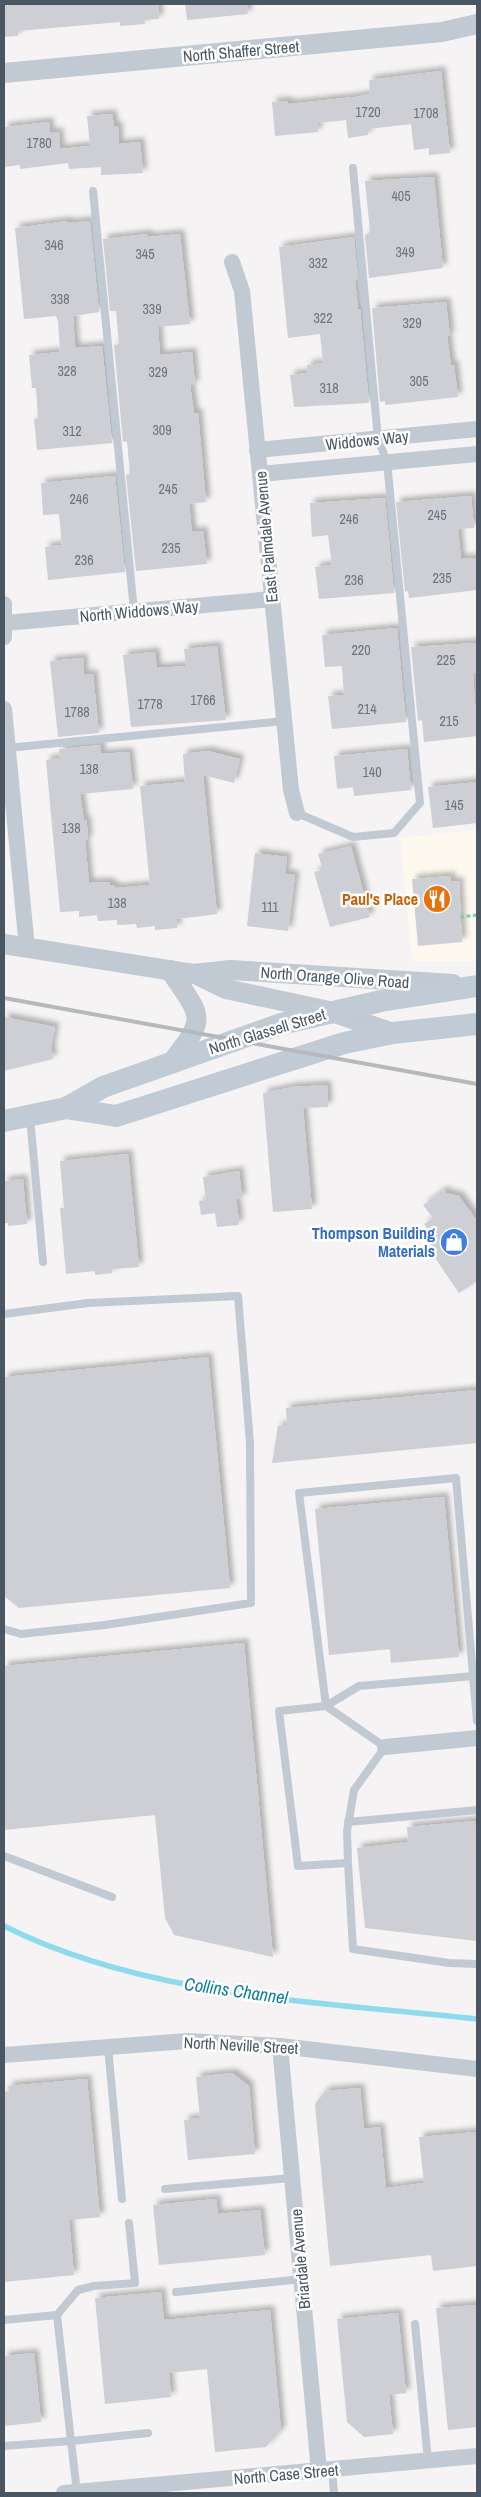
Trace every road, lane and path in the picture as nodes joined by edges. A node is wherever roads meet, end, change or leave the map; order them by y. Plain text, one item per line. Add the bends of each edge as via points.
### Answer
1 (477, 24) edge
2 (4, 73) edge
3 (353, 168) dead end
4 (94, 191) dead end
5 (232, 262) dead end
6 (477, 429) edge
7 (378, 439) junction
8 (257, 450) junction
9 (477, 454) edge
10 (387, 462) junction
11 (260, 474) junction
12 (272, 599) junction
13 (4, 604) edge
14 (134, 612) junction
15 (5, 630) edge
16 (4, 709) edge
17 (284, 721) junction
18 (7, 748) junction
19 (297, 813) joint
20 (477, 915) edge
21 (460, 917) dead end
22 (4, 944) edge
23 (27, 948) junction
24 (170, 970) junction
25 (193, 974) junction
26 (477, 986) edge
27 (329, 1011) junction
28 (477, 1024) edge
29 (393, 1033) junction
30 (171, 1063) junction
31 (66, 1108) junction
32 (30, 1117) junction
33 (4, 1121) edge
34 (43, 1262) dead end
35 (4, 1314) edge
36 (4, 1630) edge
37 (474, 1676) junction
38 (326, 1706) junction
39 (477, 1722) edge
40 (477, 1738) edge
41 (385, 1747) junction
42 (477, 1810) edge
43 (348, 1822) junction
44 (4, 1856) edge
45 (348, 1863) junction
46 (112, 1897) dead end
47 (477, 1964) edge
48 (280, 2046) junction
49 (108, 2047) junction
50 (4, 2055) edge
51 (477, 2069) edge
52 (292, 2178) junction
53 (165, 2189) dead end
54 (122, 2199) dead end
55 (129, 2223) dead end
56 (302, 2279) junction
57 (176, 2292) dead end
58 (57, 2315) junction
59 (4, 2320) edge
60 (415, 2324) dead end
61 (148, 2433) dead end
62 (71, 2441) junction
63 (4, 2446) edge
64 (477, 2456) edge
65 (428, 2461) junction
66 (326, 2470) junction
67 (162, 2489) edge
68 (70, 2493) edge
69 (334, 2493) edge

1 - 2 street, North Shaffer Street via 442,32
3 - 7 lane
4 - 14 lane
5 - 8 street, East Palmdale Avenue via 242,291
6 - 7 street, Widdows Way
7 - 8 street, Widdows Way
7 - 10 lane
8 - 11 street, East Palmdale Avenue
9 - 10 street, Widdows Way
10 - 11 street, Widdows Way
10 - 19 lane via 420,802 394,832 352,837
11 - 12 street, East Palmdale Avenue
12 - 14 street, North Widdows Way
12 - 17 street, East Palmdale Avenue
13 - 15 street
14 - 15 street, North Widdows Way
16 - 18 street
17 - 18 lane
17 - 19 street, East Palmdale Avenue via 291,790
18 - 23 street
20 - 21 path
22 - 23 street, North Orange Olive Road
23 - 24 street, North Orange Olive Road
24 - 25 street, North Orange Olive Road
24 - 30 street via 198,1019 192,1037
25 - 26 street, North Orange Olive Road via 231,970
25 - 27 street, North Orange Olive Road via 226,988
26 - 27 main road, North Glassell Street
27 - 29 street, North Orange Olive Road
27 - 30 main road, North Glassell Street via 281,1024
28 - 29 main road, North Glassell Street
29 - 31 main road, North Glassell Street via 308,1053 116,1116
30 - 31 main road, North Glassell Street via 103,1087
31 - 32 main road, North Glassell Street
32 - 33 main road, North Glassell Street
32 - 34 lane
35 - 36 lane via 88,1303 238,1296 250,1444 251,1583 251,1603 105,1625 21,1634
37 - 38 lane via 359,1686
37 - 38 lane via 456,1478 299,1493
37 - 39 lane
38 - 41 lane
38 - 45 lane via 280,1711 298,1866
40 - 41 street
41 - 43 lane via 354,1790
42 - 43 lane
43 - 45 lane
44 - 46 lane
45 - 47 lane via 353,1949
48 - 49 street, North Neville Street via 187,2040
48 - 51 street, North Neville Street
48 - 52 street, Briardale Avenue
49 - 50 street, North Neville Street
49 - 54 lane
52 - 53 lane
52 - 56 street, Briardale Avenue
55 - 58 lane via 135,2283 78,2290
56 - 57 lane
56 - 66 street, Briardale Avenue
58 - 59 lane
58 - 62 lane
60 - 65 lane
61 - 62 lane
62 - 63 lane
62 - 68 lane
64 - 65 street, North Case Street
65 - 66 street, North Case Street
66 - 67 street, North Case Street
66 - 69 lane
67 - 68 street, North Case Street

